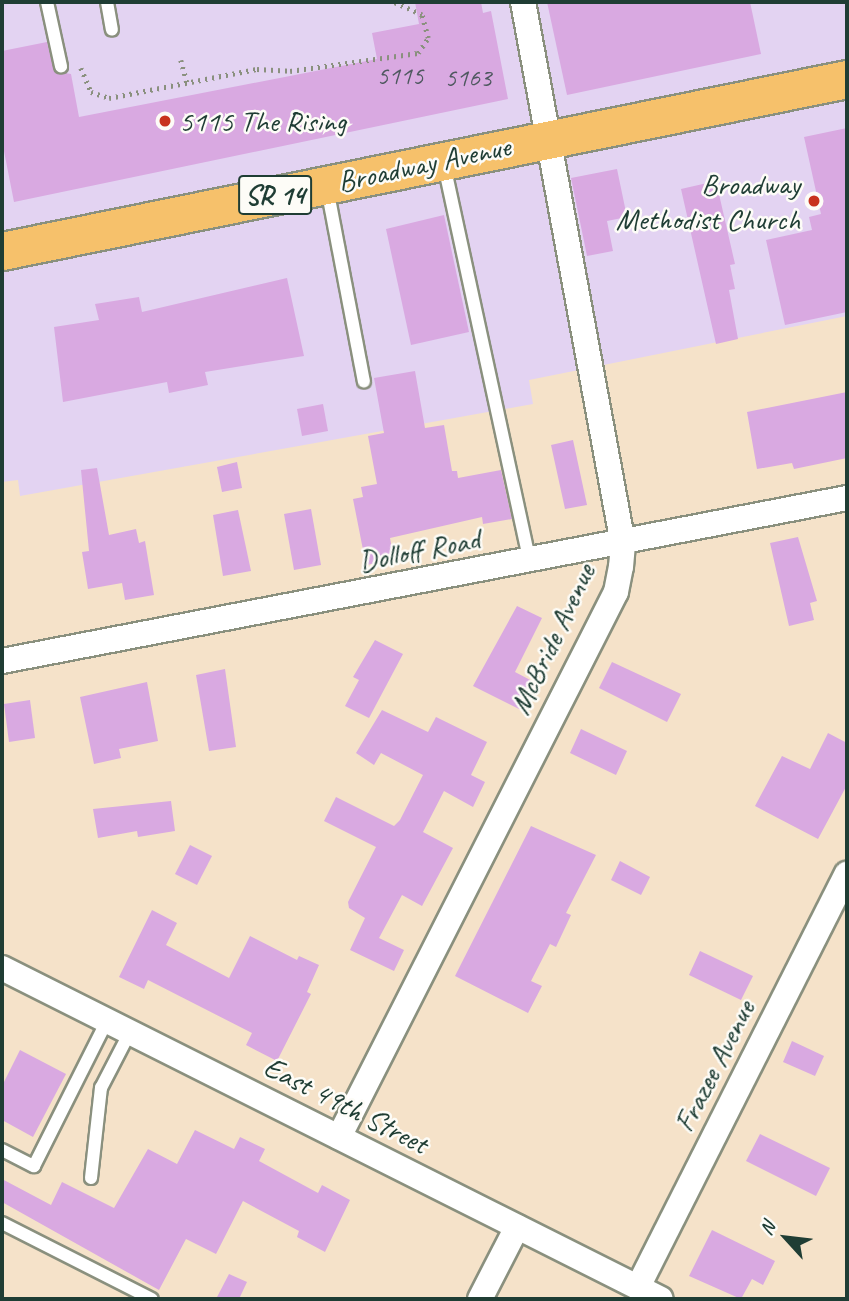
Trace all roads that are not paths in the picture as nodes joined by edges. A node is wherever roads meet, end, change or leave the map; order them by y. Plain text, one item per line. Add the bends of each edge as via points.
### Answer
1 (47, 2) edge
2 (107, 2) edge
3 (523, 2) edge
4 (112, 30) dead end
5 (61, 66) dead end
6 (847, 79) edge
7 (548, 138) junction
8 (443, 161) junction
9 (326, 184) junction
10 (2, 251) edge
11 (364, 382) dead end
12 (847, 498) edge
13 (623, 544) junction
14 (530, 562) junction
15 (2, 661) edge
16 (847, 874) edge
17 (2, 968) edge
18 (107, 1021) junction
19 (130, 1032) junction
20 (339, 1137) junction
21 (2, 1150) edge
22 (91, 1178) dead end
23 (2, 1223) edge
24 (517, 1227) junction
25 (638, 1287) junction
26 (152, 1299) edge
27 (480, 1299) edge
28 (661, 1299) edge

1 - 5 lane
2 - 4 lane
3 - 7 street, McBride Avenue
6 - 7 main road, Broadway Avenue / SR 14
7 - 8 main road, Broadway Avenue / SR 14
7 - 13 street, McBride Avenue
8 - 9 main road, Broadway Avenue / SR 14
8 - 14 lane
9 - 10 main road, Broadway Avenue / SR 14
9 - 11 lane
12 - 13 street, Dolloff Road
13 - 14 street, Dolloff Road
13 - 20 street, McBride Avenue via 616,592
14 - 15 street, Dolloff Road
16 - 25 street, Frazee Avenue
17 - 18 street, East 49th Street
18 - 19 street, East 49th Street
18 - 21 lane via 34,1166
19 - 20 street, East 49th Street
19 - 22 lane via 101,1088
20 - 24 street, East 49th Street
23 - 26 lane
24 - 25 street, East 49th Street
24 - 27 street
25 - 28 street, East 49th Street

